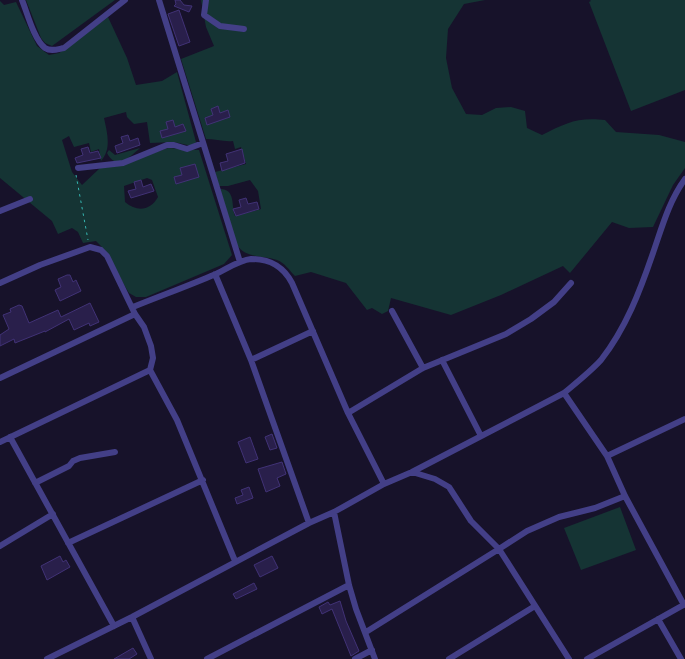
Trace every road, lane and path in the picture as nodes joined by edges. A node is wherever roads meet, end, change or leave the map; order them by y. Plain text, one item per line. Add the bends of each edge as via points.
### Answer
1 (22, 0) edge
2 (125, 0) edge
3 (159, 0) edge
4 (206, 0) edge
5 (244, 30) dead end
6 (203, 143) junction
7 (78, 168) joint
8 (685, 179) edge
9 (30, 199) dead end
10 (0, 211) edge
11 (90, 247) junction
12 (240, 262) junction
13 (215, 274) junction
14 (0, 283) edge
15 (571, 284) dead end
16 (133, 307) junction
17 (392, 311) dead end
18 (135, 314) junction
19 (313, 331) junction
20 (251, 360) junction
21 (442, 360) junction
22 (423, 368) junction
23 (150, 370) junction
24 (0, 378) edge
25 (564, 393) junction
26 (348, 413) junction
27 (685, 419) edge
28 (481, 436) junction
29 (10, 437) junction
30 (0, 442) edge
31 (115, 452) dead end
32 (608, 456) junction
33 (412, 472) junction
34 (203, 480) junction
35 (36, 483) junction
36 (384, 484) junction
37 (625, 496) junction
38 (334, 512) junction
39 (53, 514) junction
40 (309, 523) junction
41 (68, 543) junction
42 (0, 546) edge
43 (499, 549) junction
44 (235, 562) junction
45 (349, 585) junction
46 (684, 604) edge
47 (535, 606) junction
48 (132, 616) junction
49 (658, 619) junction
50 (114, 626) junction
51 (366, 632) junction
52 (372, 650) junction
53 (47, 659) edge
54 (151, 659) edge
55 (207, 659) edge
56 (355, 659) edge
57 (375, 659) edge
58 (449, 659) edge
59 (570, 659) edge
60 (587, 659) edge
61 (681, 659) edge

1 - 2 street via 37,38 45,48 54,50 64,48
3 - 6 street
4 - 5 street via 204,15 220,26
6 - 7 street via 188,149 167,145 123,163
6 - 12 street
7 - 11 path via 75,170
8 - 25 street via 670,204 626,323 600,360
9 - 10 street
11 - 14 street
11 - 16 street via 101,250 106,256
12 - 13 street
12 - 19 street via 262,260 282,268
13 - 16 street
13 - 20 street
15 - 21 street via 554,302 506,334
16 - 18 street
17 - 22 street
18 - 23 street via 151,346
18 - 24 street
19 - 20 street
19 - 26 street
20 - 40 street
21 - 22 street
21 - 28 street
22 - 26 street
23 - 29 street
23 - 34 street via 177,420
25 - 28 street
25 - 32 street
26 - 36 street
27 - 32 street
28 - 33 street
29 - 30 street
29 - 35 street
31 - 35 street via 80,458
32 - 37 street
33 - 36 street
33 - 43 street via 449,487 471,520
34 - 41 street
34 - 44 street
35 - 39 street
36 - 38 street
37 - 43 street via 559,517 527,531
37 - 46 street
38 - 40 street
38 - 45 street
39 - 41 street
39 - 42 street
40 - 44 street
41 - 50 street
43 - 47 street
43 - 51 street
44 - 48 street
45 - 51 street
45 - 55 street
46 - 49 street
47 - 58 street
47 - 59 street
48 - 50 street
48 - 54 street
49 - 60 street
49 - 61 street
50 - 53 street
51 - 52 street
52 - 56 street
52 - 57 street

